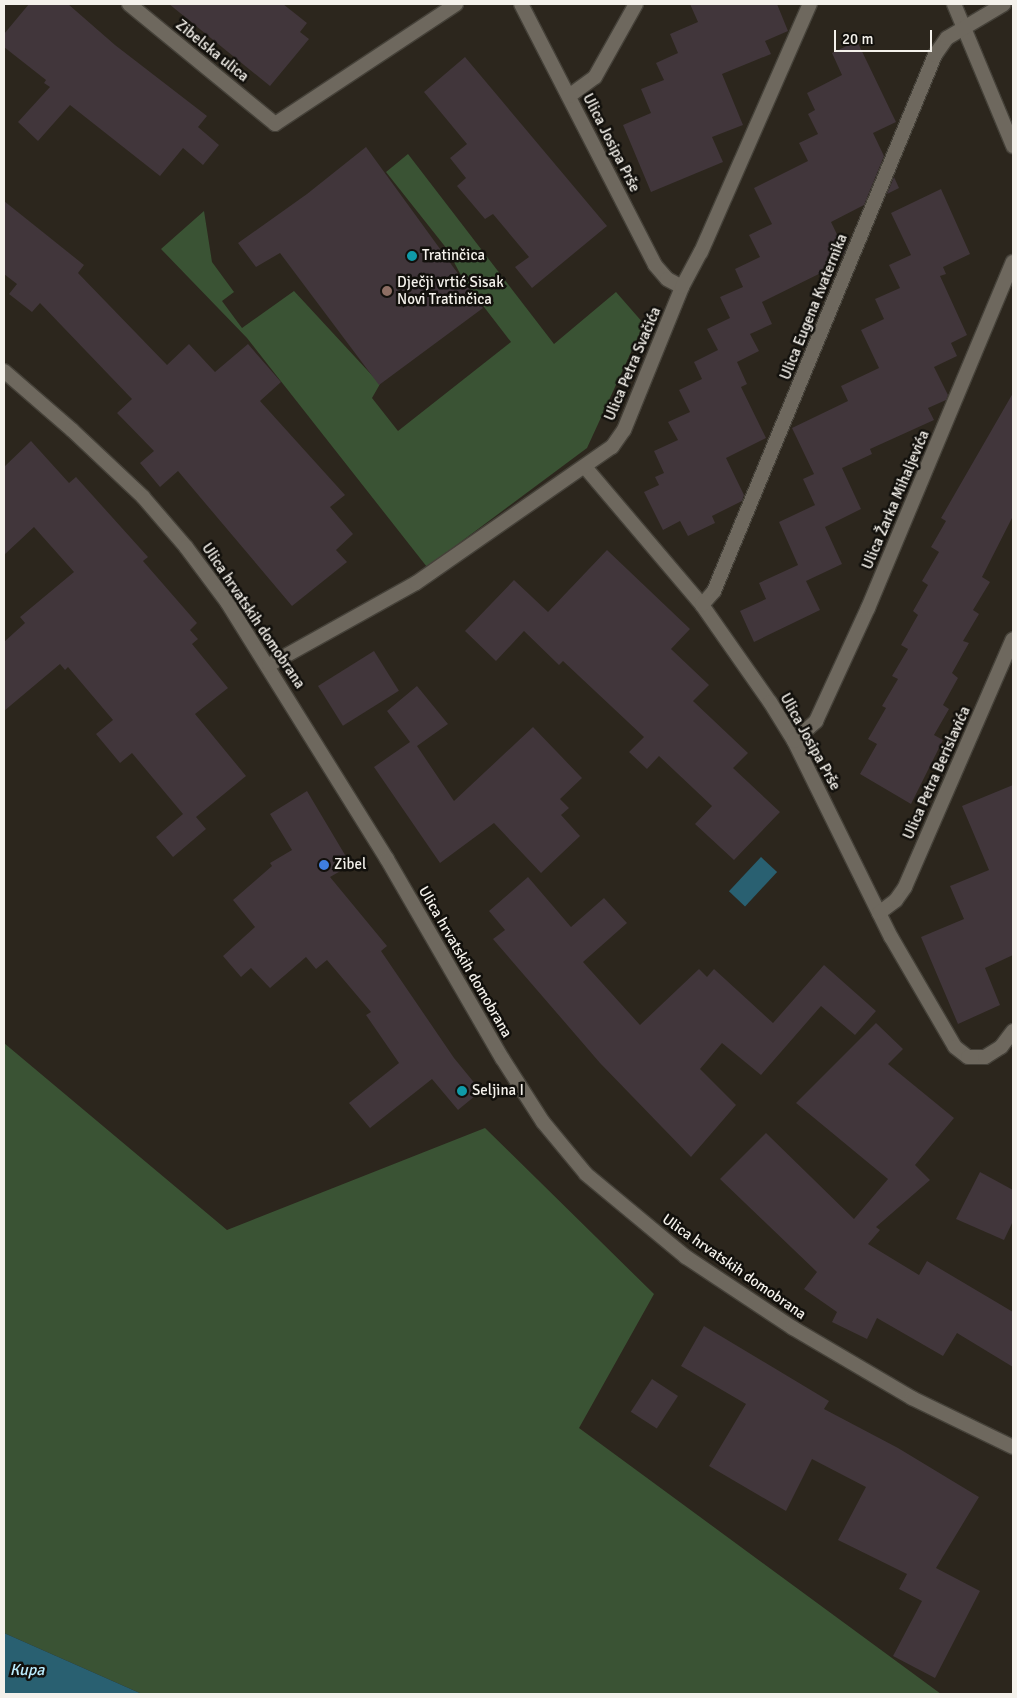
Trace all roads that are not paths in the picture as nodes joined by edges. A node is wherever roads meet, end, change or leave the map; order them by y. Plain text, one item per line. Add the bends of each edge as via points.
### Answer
1 (129, 4) edge
2 (456, 4) edge
3 (521, 4) edge
4 (636, 4) edge
5 (810, 4) edge
6 (954, 4) edge
7 (1004, 4) edge
8 (964, 27) junction
9 (569, 96) junction
10 (1013, 146) edge
11 (1013, 262) edge
12 (682, 287) junction
13 (4, 371) edge
14 (585, 467) junction
15 (702, 605) junction
16 (1013, 638) edge
17 (269, 665) junction
18 (794, 741) junction
19 (879, 913) junction
20 (1013, 1031) edge
21 (1013, 1446) edge

1 - 2 street, Zibelska ulica via 276,124
3 - 9 street, Ulica Josipa Prše
4 - 9 street via 595,77
5 - 12 street, Ulica Petra Svačića via 702,252
6 - 8 street
7 - 8 street, Ulica Eugena Kvaternika
8 - 10 street
8 - 15 street, Ulica Eugena Kvaternika via 947,38 935,55 714,591
9 - 12 street, Ulica Josipa Prše via 655,265 667,279
11 - 18 street, Ulica Žarka Mihaljevića via 864,617 816,721
12 - 14 street, Ulica Petra Svačića via 624,430 612,447
13 - 17 street, Ulica hrvatskih domobrana via 143,497 186,547
14 - 15 street, Ulica Josipa Prše
14 - 17 street, Ulica Petra Svačića via 416,583
15 - 18 street, Ulica Josipa Prše via 741,658
16 - 19 street, Ulica Petra Berislavića via 905,887 896,900
17 - 21 street, Ulica hrvatskih domobrana via 502,1058 543,1122 586,1174 686,1257 793,1328 912,1398
18 - 19 street, Ulica Josipa Prše
19 - 20 street, Ulica Josipa Prše via 955,1047 968,1057 993,1054

